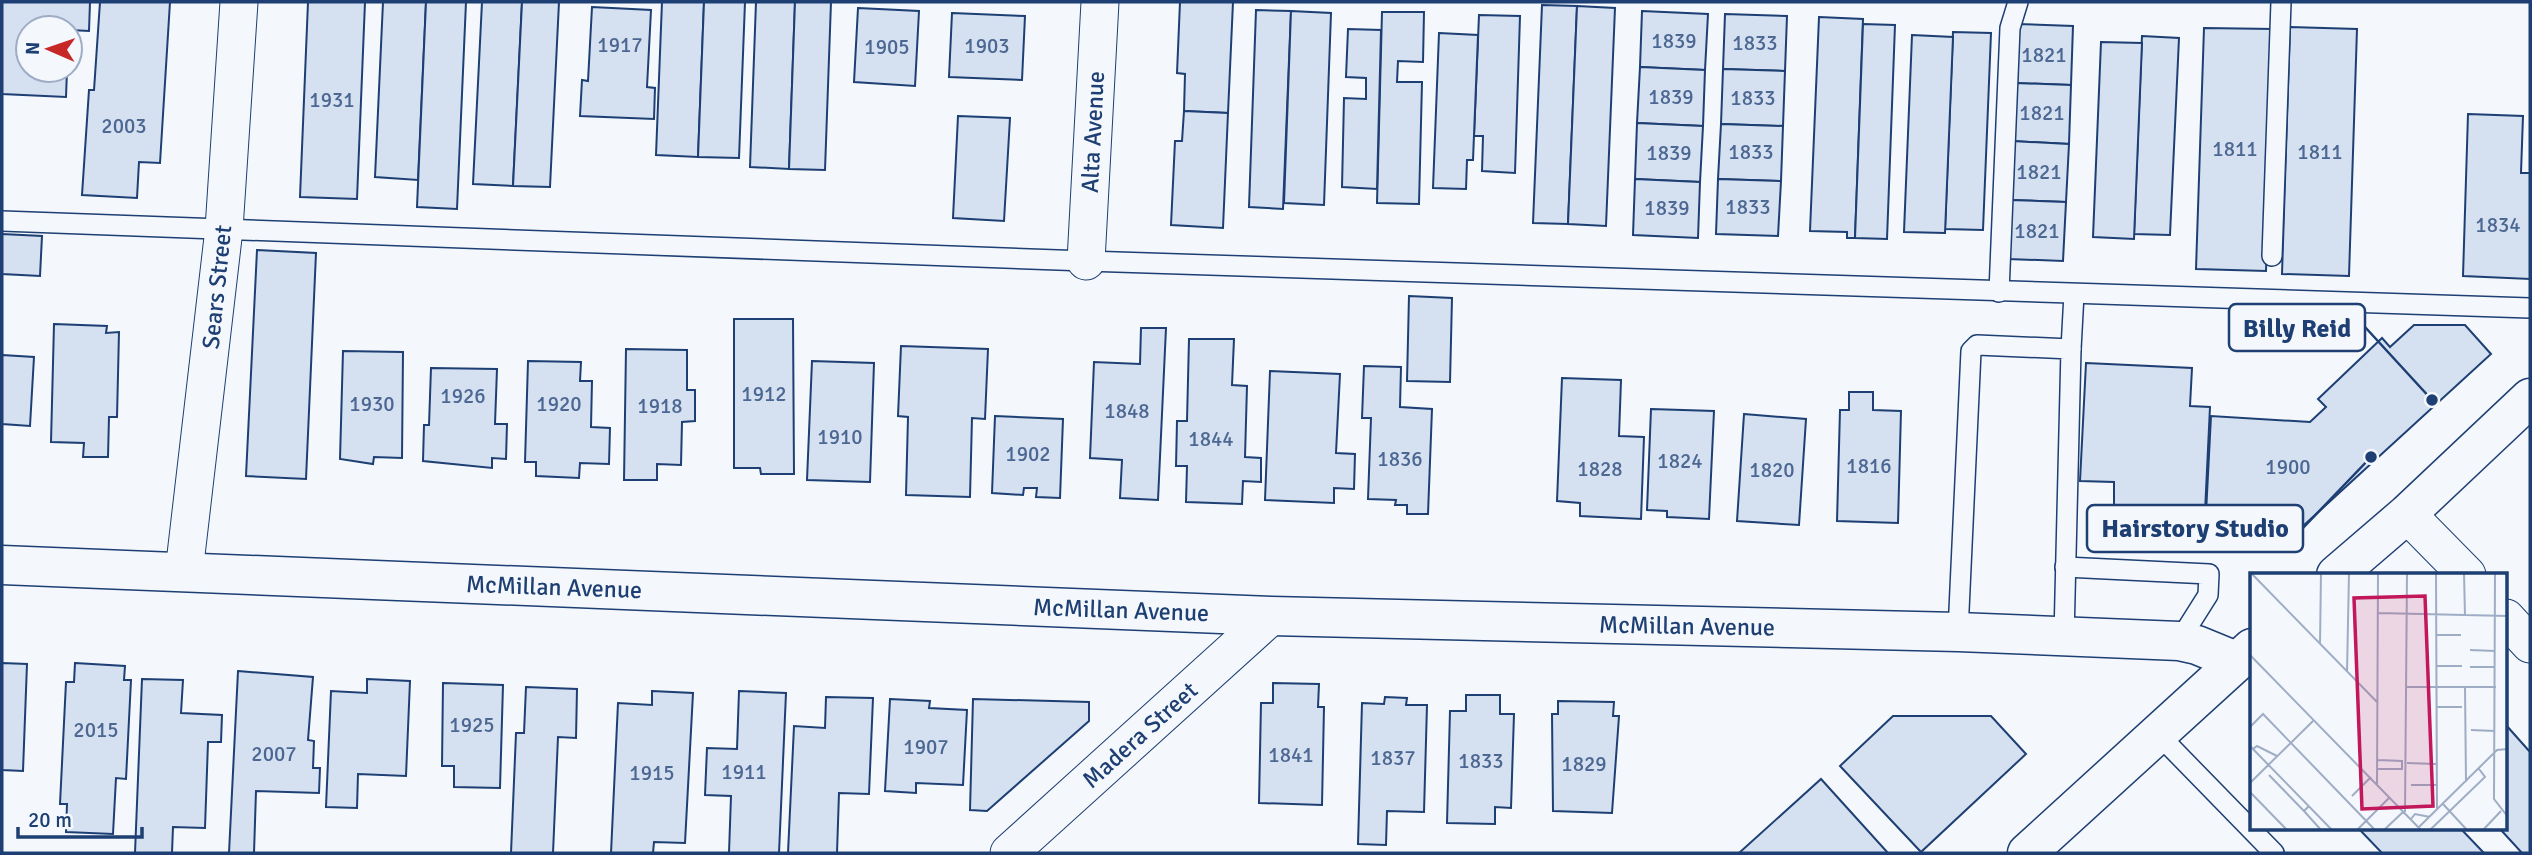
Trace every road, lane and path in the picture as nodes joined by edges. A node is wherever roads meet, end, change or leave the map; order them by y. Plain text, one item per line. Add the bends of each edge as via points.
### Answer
1 (239, 2) edge
2 (1100, 2) edge
3 (2018, 2) edge
4 (2281, 2) edge
5 (2, 221) edge
6 (225, 229) junction
7 (2272, 256) dead end
8 (1086, 261) junction
9 (1999, 292) junction
10 (2074, 294) junction
11 (2530, 308) edge
12 (2071, 349) junction
13 (2530, 398) edge
14 (2407, 514) junction
15 (2, 565) edge
16 (2065, 567) junction
17 (184, 572) junction
18 (2338, 573) edge
19 (2464, 573) edge
20 (1271, 616) junction
21 (2508, 620) edge
22 (1958, 632) junction
23 (2064, 637) junction
24 (2179, 641) junction
25 (2530, 644) edge
26 (2244, 654) edge
27 (2157, 733) junction
28 (2250, 828) edge
29 (2252, 830) edge
30 (1009, 853) edge
31 (2027, 853) edge
32 (2274, 853) edge

1 - 6 street, Sears Street
2 - 8 street, Alta Avenue
3 - 9 lane via 2010,28
4 - 7 lane
5 - 6 lane
6 - 8 lane
6 - 17 street, Sears Street
8 - 9 lane
9 - 10 lane
10 - 11 lane
10 - 12 lane
12 - 16 lane
12 - 22 lane via 1977,345 1971,351
13 - 14 street
14 - 18 street
14 - 19 street
15 - 17 street, McMillan Avenue
16 - 23 lane
16 - 24 lane via 2209,574 2208,595
17 - 20 street, McMillan Avenue
20 - 22 street, McMillan Avenue
20 - 30 street, Madera Street
21 - 25 street
22 - 23 street, McMillan Avenue
23 - 24 street, McMillan Avenue
24 - 26 street, McMillan Avenue
26 - 27 street
27 - 28 lane
27 - 31 street
29 - 32 lane

